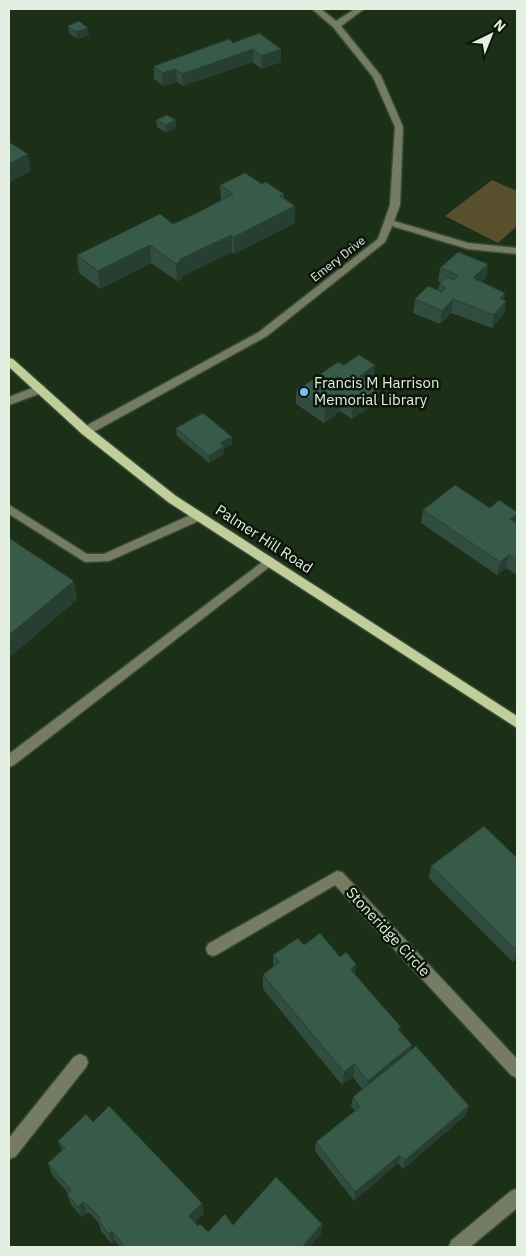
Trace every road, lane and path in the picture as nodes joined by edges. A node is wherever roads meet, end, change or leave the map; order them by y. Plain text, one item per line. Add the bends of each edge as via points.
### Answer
1 (316, 9) edge
2 (360, 9) edge
3 (336, 25) junction
4 (389, 222) junction
5 (517, 252) edge
6 (9, 361) edge
7 (40, 389) junction
8 (9, 401) edge
9 (86, 431) junction
10 (9, 509) edge
11 (199, 516) junction
12 (269, 561) junction
13 (517, 723) edge
14 (9, 761) edge
15 (213, 949) dead end
16 (80, 1062) dead end
17 (517, 1070) edge
18 (9, 1151) edge
19 (517, 1197) edge
20 (457, 1247) edge

1 - 3 street, Emery Drive
2 - 3 street
3 - 4 street, Emery Drive via 377,76 399,127 395,205
4 - 5 street via 467,247
4 - 9 street, Emery Drive via 382,240 262,334
6 - 7 main road, Palmer Hill Road
7 - 8 street
7 - 9 main road, Palmer Hill Road
9 - 11 main road, Palmer Hill Road via 172,499
10 - 11 street via 85,558 106,558
11 - 12 main road, Palmer Hill Road
12 - 13 main road, Palmer Hill Road
12 - 14 street
15 - 17 street, Stoneridge Circle via 337,877
16 - 18 street
19 - 20 street

